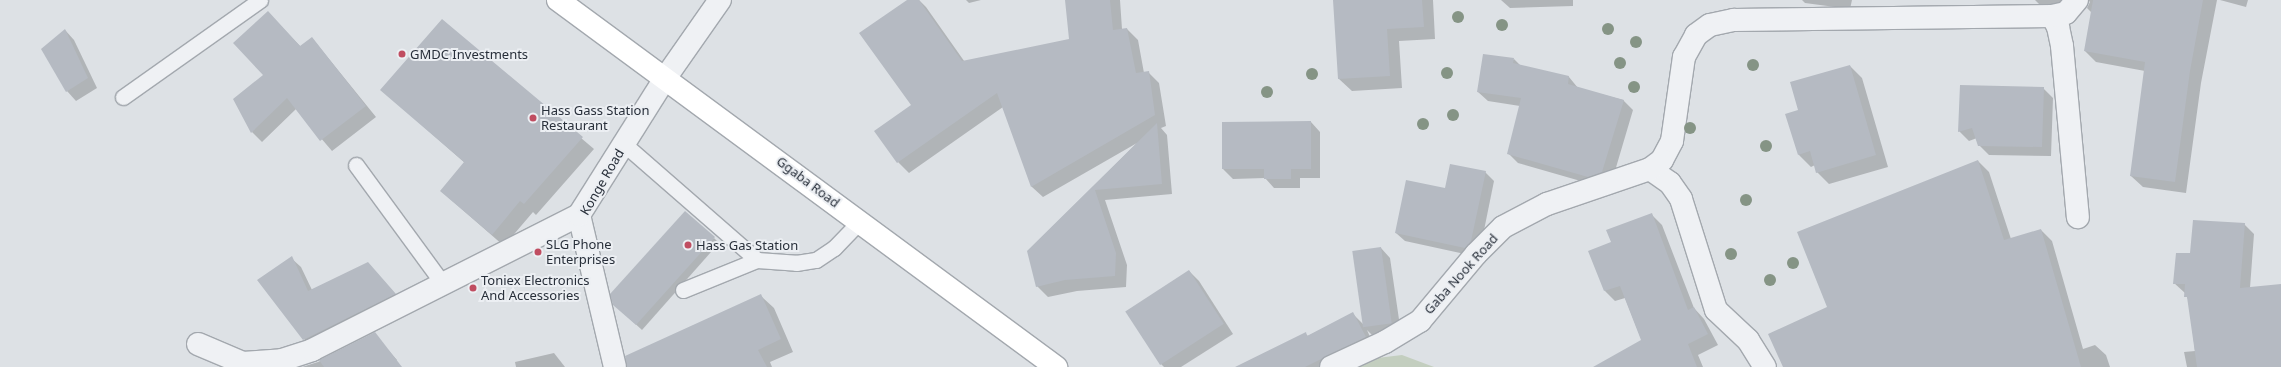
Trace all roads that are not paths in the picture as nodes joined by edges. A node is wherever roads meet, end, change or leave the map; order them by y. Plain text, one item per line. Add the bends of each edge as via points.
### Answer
1 (260, 0) edge
2 (558, 0) edge
3 (720, 0) edge
4 (2077, 0) edge
5 (2052, 16) junction
6 (666, 77) junction
7 (123, 98) dead end
8 (624, 144) junction
9 (356, 165) dead end
10 (1650, 169) junction
11 (579, 215) junction
12 (2078, 217) dead end
13 (860, 221) junction
14 (757, 260) junction
15 (443, 284) junction
16 (683, 290) dead end
17 (198, 344) dead end
18 (615, 367) edge
19 (1056, 367) edge
20 (1331, 367) edge
21 (1765, 367) edge

1 - 7 lane
2 - 6 main road, Ggaba Road
3 - 6 street, Konge Road
4 - 5 street via 2066,13
5 - 10 street, Gaba Nook Road via 1734,20 1710,25 1696,35 1684,57 1672,141 1662,160
5 - 12 street via 2058,27 2062,46
6 - 8 street, Konge Road
6 - 13 main road, Ggaba Road
8 - 11 street, Konge Road
8 - 14 lane
9 - 15 lane
10 - 20 street, Gaba Nook Road via 1547,204 1503,227 1476,254 1420,321 1385,342
10 - 21 street via 1670,183 1681,199 1716,310 1748,340
11 - 15 street
11 - 18 street, Konge Road
13 - 14 lane via 834,248 816,260 796,263
13 - 19 main road, Ggaba Road
14 - 16 lane
15 - 17 street via 312,350 282,360 243,363

